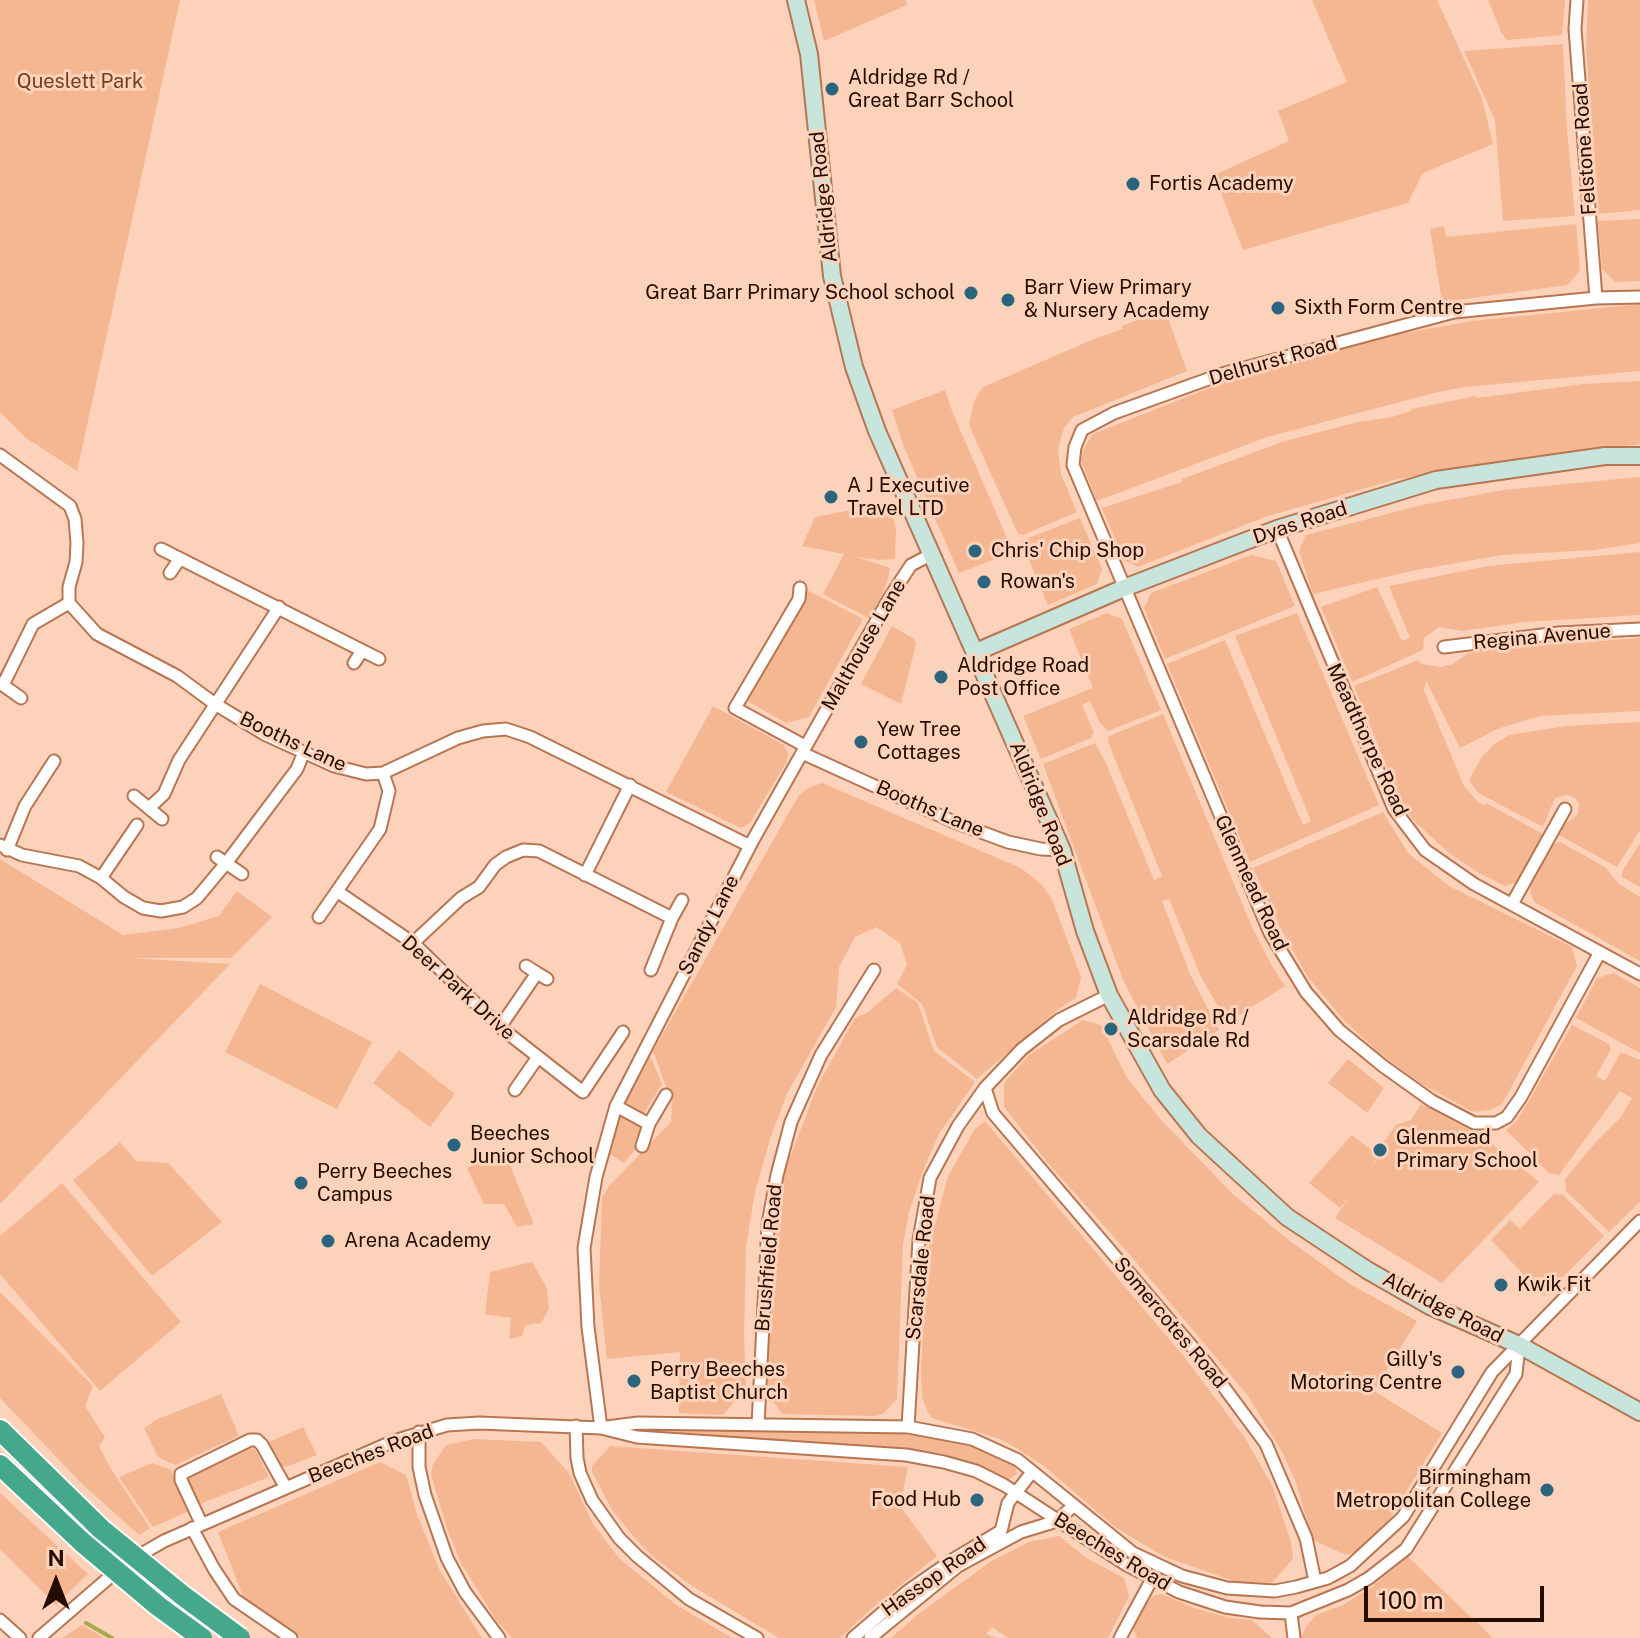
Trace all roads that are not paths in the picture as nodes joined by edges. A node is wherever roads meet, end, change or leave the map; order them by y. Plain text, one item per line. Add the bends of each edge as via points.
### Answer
1 (796, 0) edge
2 (1577, 0) edge
3 (1640, 297) edge
4 (1596, 298) junction
5 (0, 455) edge
6 (1640, 456) edge
7 (1277, 529) junction
8 (161, 549) dead end
9 (932, 554) junction
10 (179, 560) junction
11 (170, 573) dead end
12 (800, 588) dead end
13 (1124, 588) junction
14 (69, 603) junction
15 (279, 607) junction
16 (1640, 629) edge
17 (1444, 647) dead end
18 (362, 651) junction
19 (976, 652) junction
20 (379, 659) dead end
21 (354, 663) dead end
22 (1, 684) edge
23 (21, 698) dead end
24 (215, 704) junction
25 (804, 750) junction
26 (304, 752) junction
27 (54, 761) dead end
28 (383, 773) junction
29 (630, 785) junction
30 (134, 796) dead end
31 (149, 808) junction
32 (1565, 809) dead end
33 (162, 819) dead end
34 (137, 825) dead end
35 (750, 846) junction
36 (4, 848) edge
37 (1062, 850) junction
38 (222, 860) junction
39 (242, 874) dead end
40 (585, 875) junction
41 (101, 878) junction
42 (338, 892) junction
43 (682, 900) dead end
44 (1512, 904) junction
45 (319, 917) dead end
46 (672, 918) junction
47 (413, 943) junction
48 (1600, 952) junction
49 (526, 966) dead end
50 (651, 970) dead end
51 (874, 970) dead end
52 (1640, 974) edge
53 (1109, 995) junction
54 (500, 1027) junction
55 (623, 1032) dead end
56 (538, 1057) junction
57 (985, 1088) junction
58 (515, 1090) dead end
59 (666, 1095) dead end
60 (616, 1106) junction
61 (649, 1124) junction
62 (642, 1146) dead end
63 (1640, 1221) edge
64 (1519, 1345) junction
65 (1640, 1412) edge
66 (758, 1425) junction
67 (576, 1426) junction
68 (908, 1427) junction
69 (601, 1428) junction
70 (0, 1430) edge
71 (419, 1432) junction
72 (0, 1465) edge
73 (1032, 1472) junction
74 (286, 1488) junction
75 (1015, 1492) junction
76 (1073, 1506) junction
77 (1057, 1521) junction
78 (197, 1526) junction
79 (1152, 1579) junction
80 (1315, 1581) junction
81 (1291, 1613) junction
82 (0, 1620) edge
83 (20, 1638) edge
84 (39, 1638) edge
85 (202, 1638) edge
86 (240, 1638) edge
87 (291, 1638) edge
88 (499, 1638) edge
89 (757, 1638) edge
90 (853, 1638) edge
91 (870, 1638) edge
92 (1120, 1638) edge
93 (1294, 1638) edge

1 - 9 street, Aldridge Road via 809,54 840,315 877,431
2 - 4 street, Felstone Road
3 - 4 street, Delhurst Road
4 - 13 street, Delhurst Road via 1454,312 1222,374 1082,430 1073,465
5 - 14 street via 70,506 77,543
6 - 7 street, Dyas Road via 1605,456 1436,480
7 - 13 street, Dyas Road
7 - 44 street, Meadthorpe Road via 1394,809 1425,850
8 - 10 street
9 - 19 street, Aldridge Road
9 - 25 street, Malthouse Lane via 911,565
10 - 11 street
10 - 15 street
12 - 25 street, Booths Lane via 799,599 735,708
13 - 19 street, Dyas Road
13 - 48 street, Glenmead Road via 1270,933 1306,992 1339,1030 1383,1066 1474,1123 1496,1123 1521,1097
14 - 22 street via 33,624
14 - 24 street, Booths Lane via 97,634 177,676
15 - 18 street
15 - 24 street
16 - 17 street, Regina Avenue
18 - 20 street
18 - 21 street
19 - 37 street, Aldridge Road
22 - 23 street
24 - 26 street, Booths Lane
24 - 31 street via 164,794
25 - 35 street, Sandy Lane
25 - 37 street, Booths Lane via 968,827 1008,842
26 - 28 street, Booths Lane via 334,766
26 - 38 street via 297,769
27 - 36 street
28 - 29 street via 458,738 506,729
28 - 42 street via 389,791 380,829
29 - 35 street
29 - 40 street
30 - 31 street
31 - 33 street
32 - 44 street
34 - 41 street
35 - 60 street, Sandy Lane
36 - 41 street via 79,866
37 - 53 street, Aldridge Road
38 - 39 street
38 - 41 street via 197,898 161,911 143,908
40 - 46 street
40 - 47 street via 539,851 523,850 495,865 479,887
42 - 45 street
42 - 47 street, Deer Park Drive
43 - 46 street
44 - 48 street, Meadthorpe Road
46 - 50 street
47 - 54 street, Deer Park Drive
48 - 52 street, Meadthorpe Road
49 - 54 street via 542,976
51 - 66 street, Brushfield Road via 821,1055 791,1122 777,1175 768,1224
53 - 57 street, Scarsdale Road via 1059,1020
53 - 64 street, Aldridge Road via 1162,1090 1199,1136 1287,1217 1430,1306
54 - 56 street, Deer Park Drive
55 - 56 street, Deer Park Drive via 583,1092
56 - 58 street
57 - 68 street, Scarsdale Road via 930,1178 919,1240
57 - 80 street, Somercotes Road via 993,1113 1206,1363 1266,1444 1306,1538
59 - 61 street
60 - 61 street
60 - 69 street, Sandy Lane via 584,1248
61 - 62 street
63 - 64 street
64 - 65 street, Aldridge Road
64 - 80 street, Beeches Road via 1492,1372 1403,1517 1350,1566
64 - 81 street, Beeches Road via 1516,1374 1406,1549 1348,1590
66 - 68 street, Beeches Road
66 - 69 street, Beeches Road via 638,1423
67 - 69 street, Beeches Road
67 - 71 street, Beeches Road via 479,1423
67 - 89 street via 580,1473 619,1538 689,1599
68 - 73 street, Beeches Road via 972,1439
69 - 75 street, Beeches Road via 637,1437 906,1455 976,1471
70 - 86 highway, bridge via 101,1529
71 - 74 street, Beeches Road
71 - 88 street via 425,1495 447,1558
72 - 85 highway, bridge via 82,1542
73 - 75 street, Hassop Road
73 - 76 street, Beeches Road
74 - 78 street, Beeches Road
74 - 78 street, Beeches Road via 262,1445 250,1440 181,1474
75 - 77 street, Beeches Road
75 - 90 street, Hassop Road via 1001,1531 908,1591
76 - 77 street, Hassop Road
76 - 80 street, Beeches Road via 1133,1553 1182,1576 1227,1588 1275,1591
77 - 79 street, Beeches Road
77 - 91 street, Hassop Road via 1021,1532 958,1566
78 - 84 street, Beeches Road via 126,1563
78 - 87 street via 214,1569 234,1599
79 - 81 street, Beeches Road via 1225,1607
79 - 92 street
81 - 93 street
82 - 83 street

